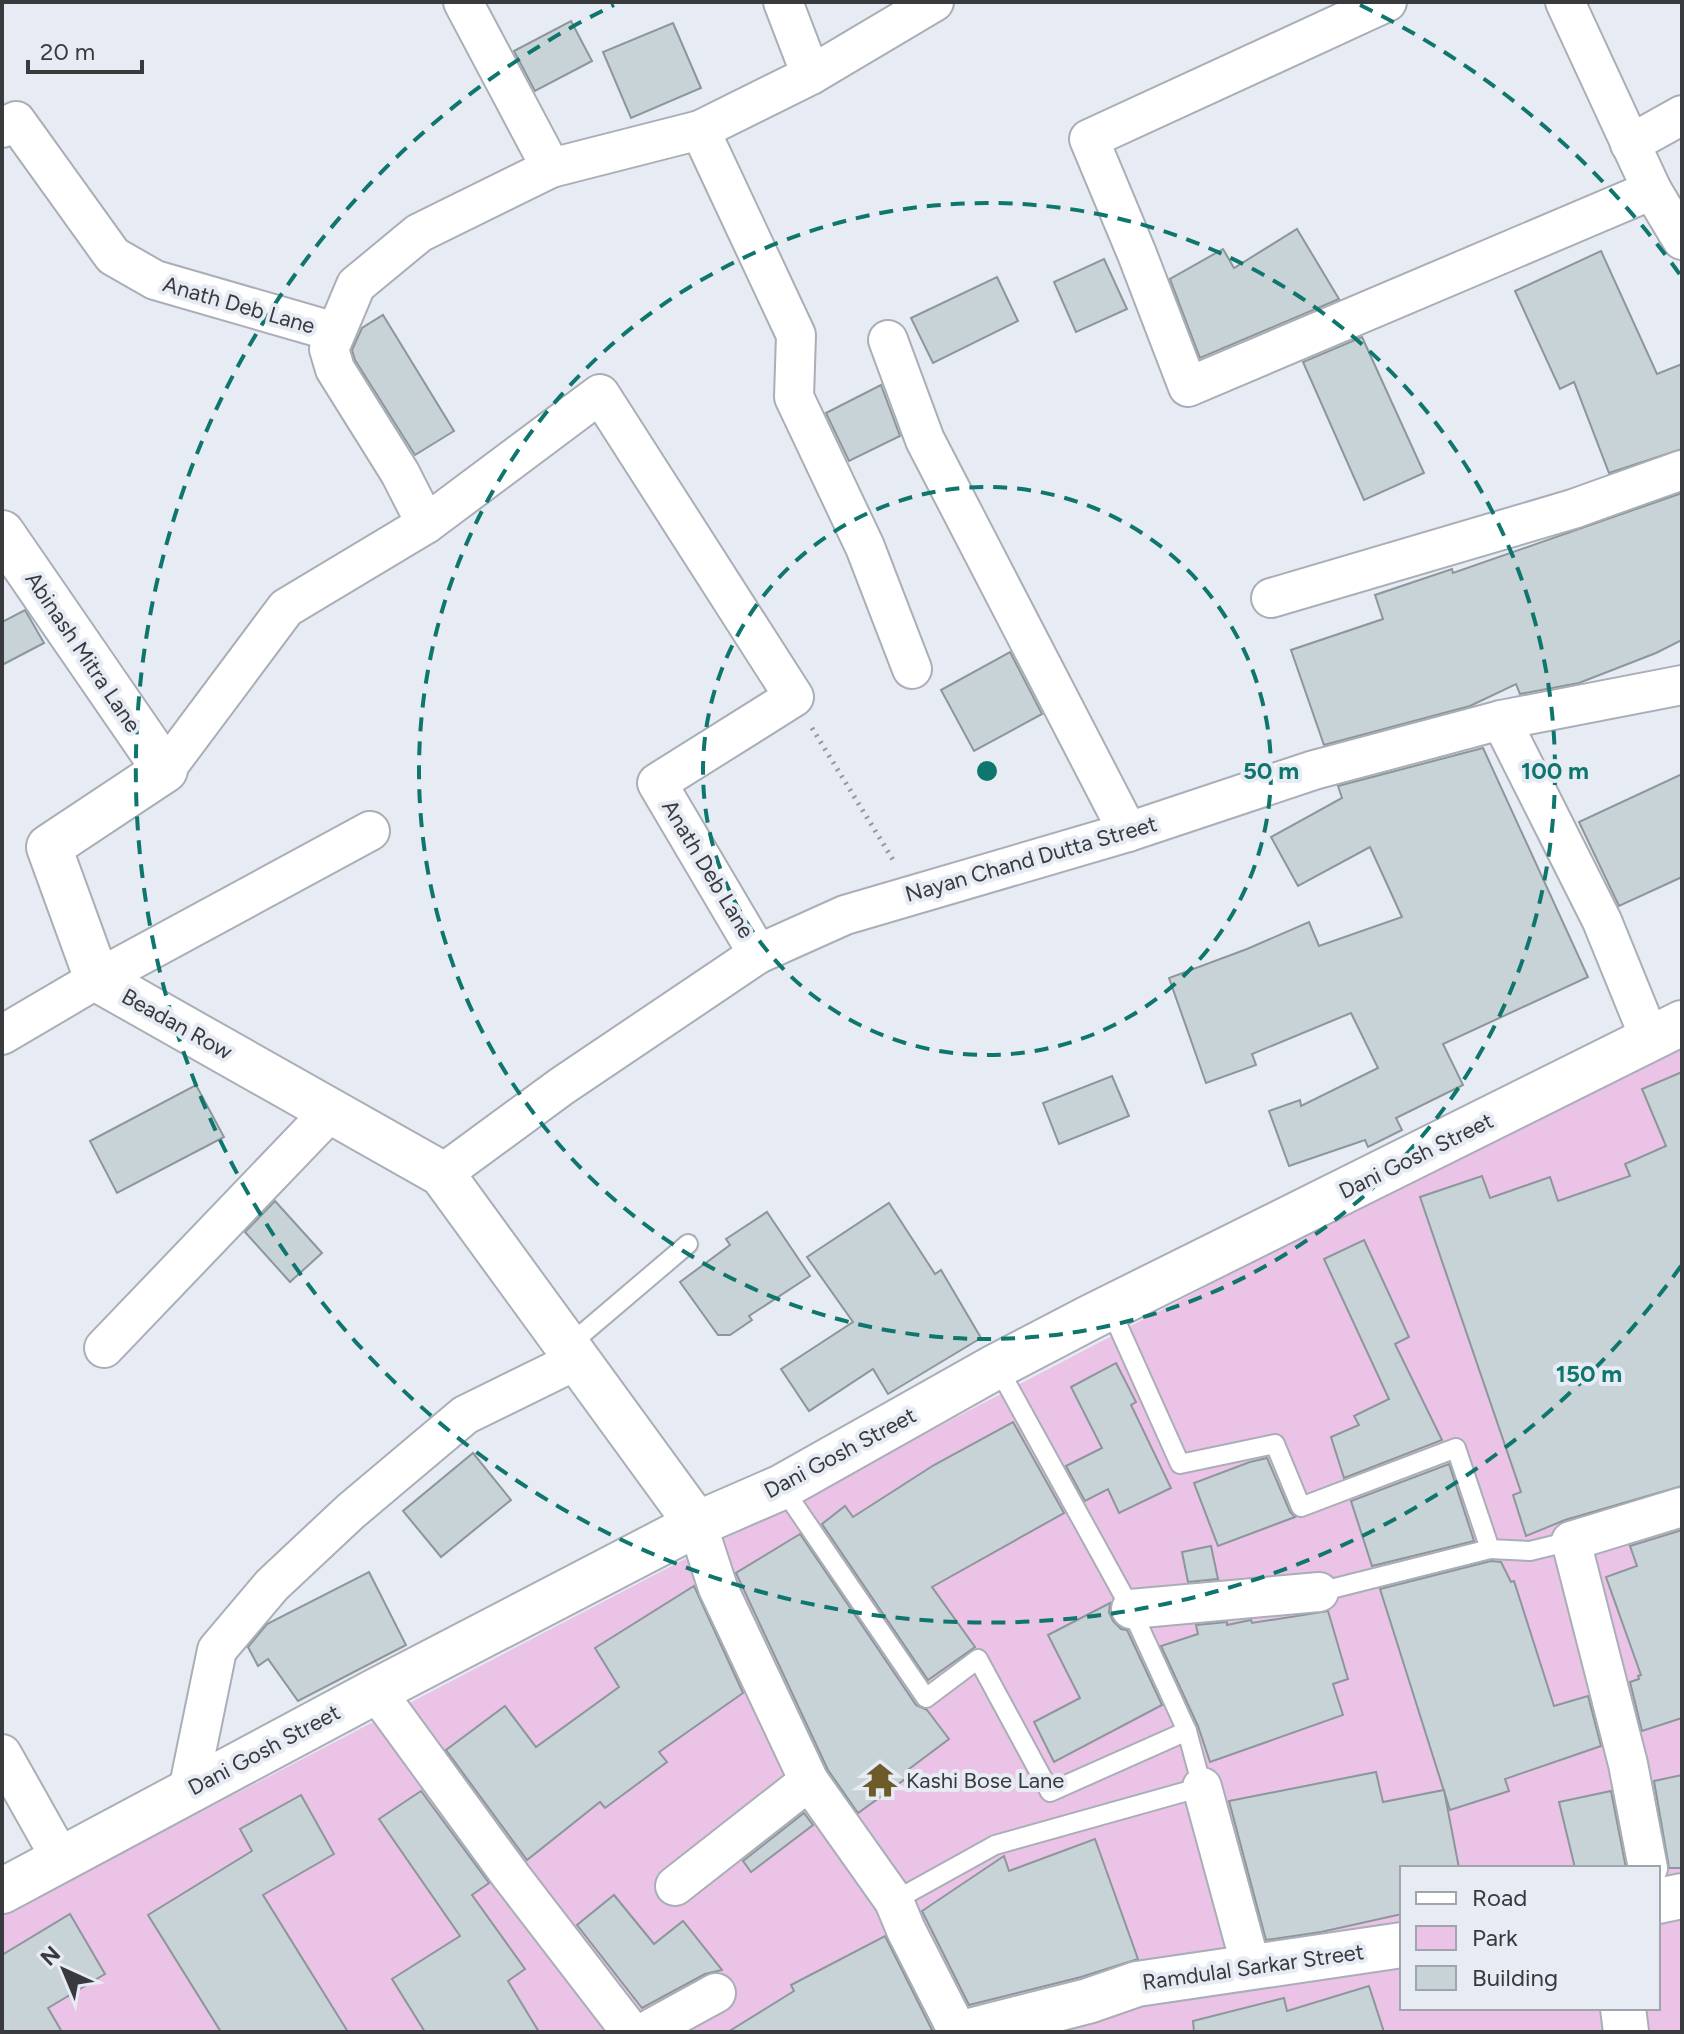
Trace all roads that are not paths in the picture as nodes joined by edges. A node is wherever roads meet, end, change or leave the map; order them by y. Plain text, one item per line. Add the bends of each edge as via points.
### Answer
1 (463, 2) edge
2 (783, 2) edge
3 (934, 2) edge
4 (1387, 2) edge
5 (1565, 2) edge
6 (811, 75) junction
7 (1682, 115) edge
8 (2, 128) edge
9 (700, 130) junction
10 (1630, 144) junction
11 (551, 168) junction
12 (1652, 190) junction
13 (1682, 240) edge
14 (335, 332) junction
15 (888, 340) dead end
16 (1682, 470) edge
17 (426, 524) junction
18 (2, 533) edge
19 (1271, 598) dead end
20 (912, 669) dead end
21 (1682, 685) edge
22 (1501, 720) junction
23 (165, 770) junction
24 (657, 783) joint
25 (370, 831) dead end
26 (1128, 832) junction
27 (758, 954) junction
28 (97, 979) junction
29 (1666, 1031) edge
30 (2, 1035) edge
31 (331, 1111) junction
32 (442, 1174) junction
33 (688, 1244) dead end
34 (1110, 1308) junction
35 (104, 1348) dead end
36 (572, 1353) junction
37 (997, 1366) junction
38 (782, 1487) junction
39 (1682, 1507) edge
40 (697, 1524) junction
41 (1571, 1541) junction
42 (1490, 1549) junction
43 (1319, 1592) joint
44 (1131, 1609) junction
45 (376, 1691) junction
46 (1187, 1731) junction
47 (2, 1754) edge
48 (809, 1781) junction
49 (1202, 1787) junction
50 (188, 1791) junction
51 (61, 1859) junction
52 (1648, 1866) edge
53 (675, 1886) dead end
54 (2, 1891) edge
55 (1682, 1896) edge
56 (894, 1901) junction
57 (1660, 1901) edge
58 (1400, 1945) edge
59 (1251, 1967) junction
60 (716, 1993) dead end
61 (1623, 2010) edge
62 (631, 2032) edge
63 (645, 2032) edge
64 (958, 2032) edge
65 (966, 2032) edge
66 (1626, 2032) edge

1 - 11 street
2 - 6 street
3 - 6 street
4 - 12 street via 1089,139 1188,387
5 - 10 street
6 - 9 street
7 - 10 street
8 - 14 street, Anath Deb Lane via 16,121 113,256 155,280
9 - 11 street
9 - 20 street via 796,335 794,397 865,547
10 - 12 street
11 - 14 street via 419,233 356,285
12 - 13 street
14 - 17 street, Anath Deb Lane via 329,349 335,369
15 - 26 street via 925,440
16 - 19 street via 1573,509
17 - 23 street, Beadan Row via 286,608
17 - 24 street, Beadan Row via 600,394 794,697
18 - 23 street, Abinash Mitra Lane
21 - 22 street, Nayan Chand Dutta Street
22 - 26 street, Nayan Chand Dutta Street via 1314,770
22 - 29 street via 1602,921
23 - 28 street, Beadan Row via 49,847
24 - 27 street, Anath Deb Lane
25 - 28 street
26 - 27 street, Nayan Chand Dutta Street via 845,915
27 - 32 street, Nayan Chand Dutta Street
28 - 30 street
28 - 31 street, Beadan Row
29 - 34 street, Dani Gosh Street
31 - 32 street, Beadan Row
31 - 35 street
32 - 36 street, Beadan Row
33 - 36 lane
34 - 37 street, Dani Gosh Street
34 - 42 lane via 1180,1464 1275,1444 1301,1507 1456,1448
36 - 40 street, Beadan Row
36 - 50 street via 465,1415 272,1585 217,1650
37 - 38 street, Dani Gosh Street
37 - 44 lane
38 - 40 street, Dani Gosh Street
38 - 46 lane via 926,1698 978,1659 1050,1792
39 - 41 street
40 - 45 street, Dani Gosh Street
40 - 48 street via 718,1588
41 - 42 lane via 1530,1551
41 - 52 street via 1628,1764
42 - 43 lane
43 - 44 street
44 - 46 lane
45 - 50 street, Dani Gosh Street
45 - 62 street
46 - 49 lane
47 - 51 street
48 - 53 street
48 - 56 street
49 - 56 lane via 995,1845
49 - 59 street
50 - 51 street, Dani Gosh Street
51 - 54 street, Dani Gosh Street
55 - 57 street
56 - 64 street
58 - 59 street, Ramdulal Sarkar Street
59 - 65 street, Ramdulal Sarkar Street via 1137,1984
60 - 63 street
61 - 66 street

